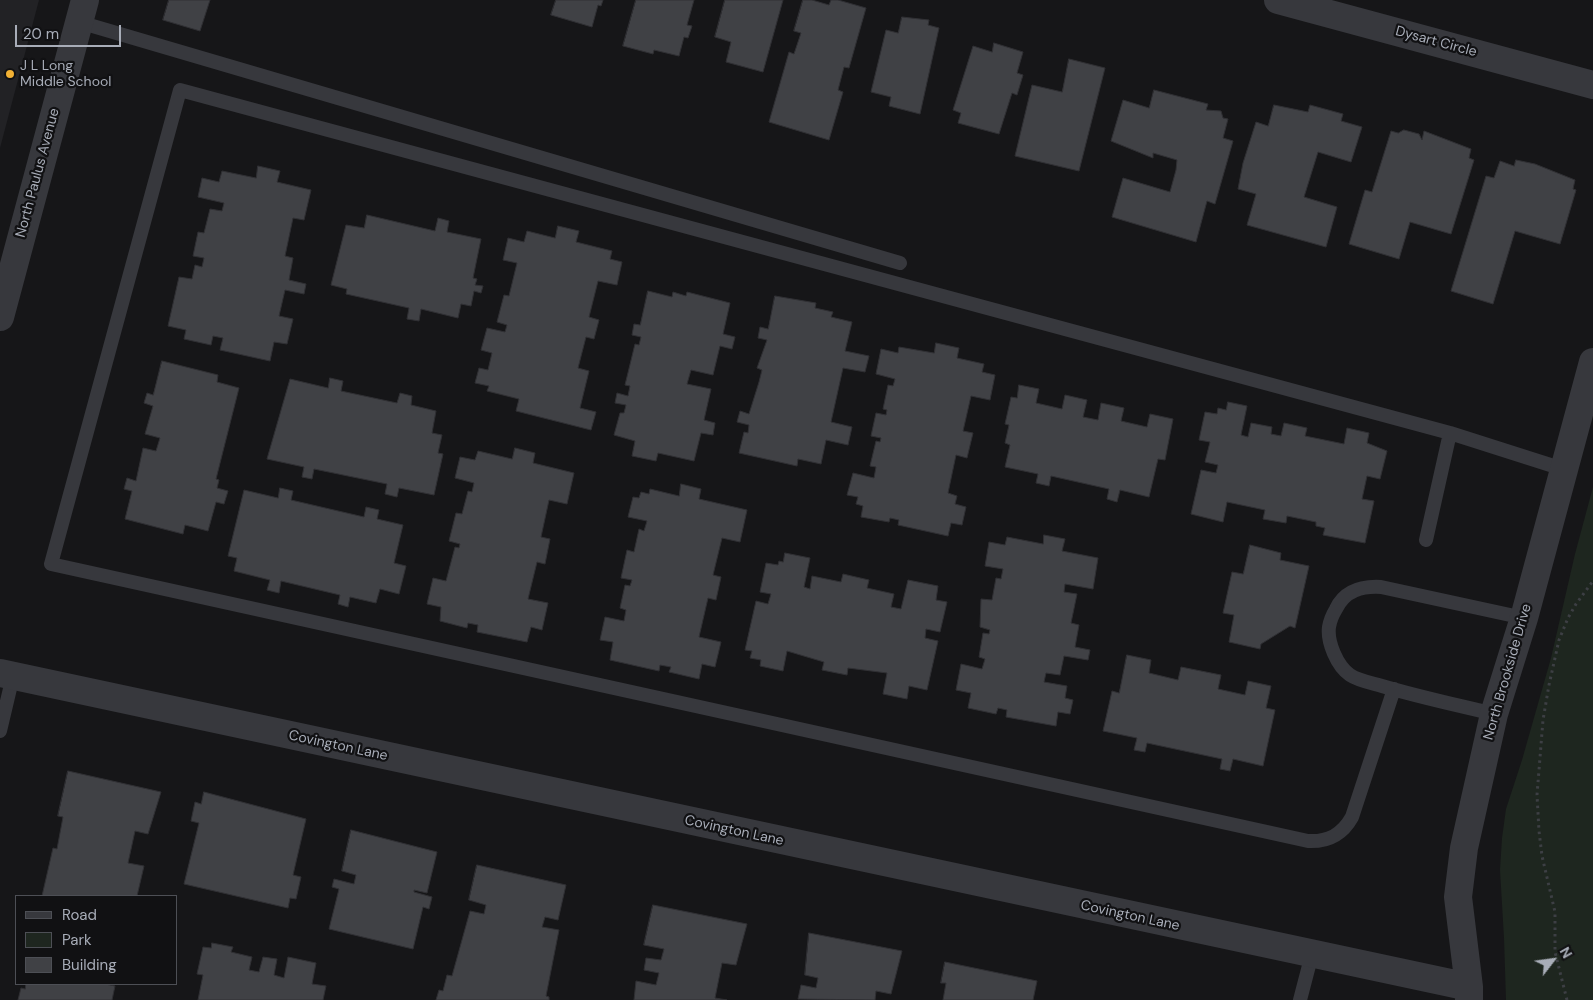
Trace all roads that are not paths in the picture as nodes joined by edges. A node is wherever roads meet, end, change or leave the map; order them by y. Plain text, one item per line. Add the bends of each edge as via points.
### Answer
1 (1278, 0) edge
2 (82, 11) edge
3 (1593, 85) edge
4 (900, 263) dead end
5 (0, 317) edge
6 (1593, 362) edge
7 (1450, 433) junction
8 (1563, 468) junction
9 (1426, 540) dead end
10 (1524, 618) junction
11 (6, 675) edge
12 (1394, 689) junction
13 (1494, 714) junction
14 (0, 731) edge
15 (1312, 954) junction
16 (1469, 994) edge
17 (1300, 1000) edge

1 - 3 street, Dysart Circle
2 - 4 lane
2 - 5 street, North Paulus Avenue
6 - 8 street, North Brookside Drive
7 - 8 lane
7 - 9 lane
7 - 12 lane via 180,90 51,564 1308,841 1332,838 1352,818
8 - 10 street, North Brookside Drive
10 - 12 lane via 1381,587 1354,590 1336,608 1329,628 1337,661 1350,676
10 - 13 street, North Brookside Drive
11 - 14 lane
11 - 15 street, Covington Lane
12 - 13 lane
13 - 16 street, North Brookside Drive via 1460,872 1458,897
15 - 16 street, Covington Lane
15 - 17 lane

